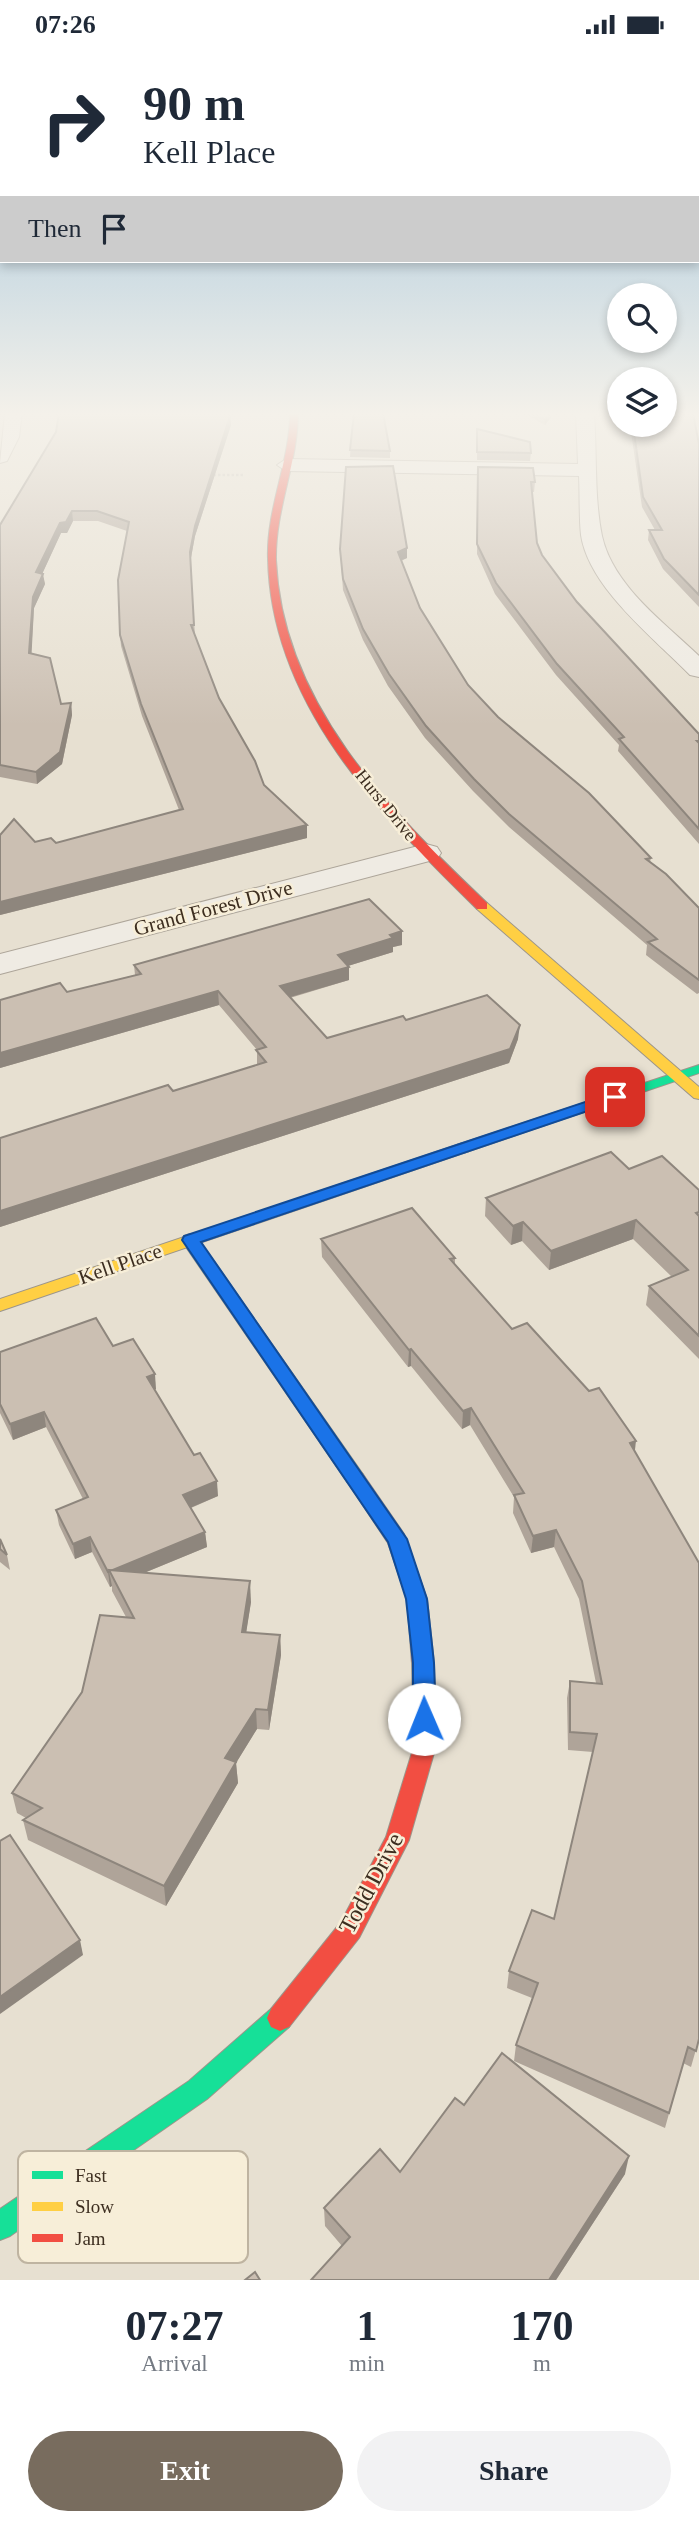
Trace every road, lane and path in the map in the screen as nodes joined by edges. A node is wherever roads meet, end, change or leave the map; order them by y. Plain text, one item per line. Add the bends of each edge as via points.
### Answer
1 (275, 517) edge
2 (591, 517) edge
3 (699, 670) edge
4 (426, 853) junction
5 (0, 964) edge
6 (699, 1069) edge
7 (678, 1076) junction
8 (699, 1094) edge
9 (190, 1240) junction
10 (0, 1304) edge
11 (110, 2151) edge
12 (18, 2215) edge
13 (0, 2227) edge

1 - 4 street, Hurst Drive via 270,541 276,612 292,660 337,743
2 - 3 street via 602,564 629,599
4 - 5 street, Grand Forest Drive
4 - 7 street, Hurst Drive
6 - 7 street, Kell Place
7 - 8 street, Hurst Drive
7 - 9 street, Kell Place
9 - 10 street, Kell Place
9 - 11 street, Todd Drive via 397,1539 417,1599 424,1663 425,1746 397,1840 350,1930 286,2013 198,2090
12 - 13 street, Todd Drive

